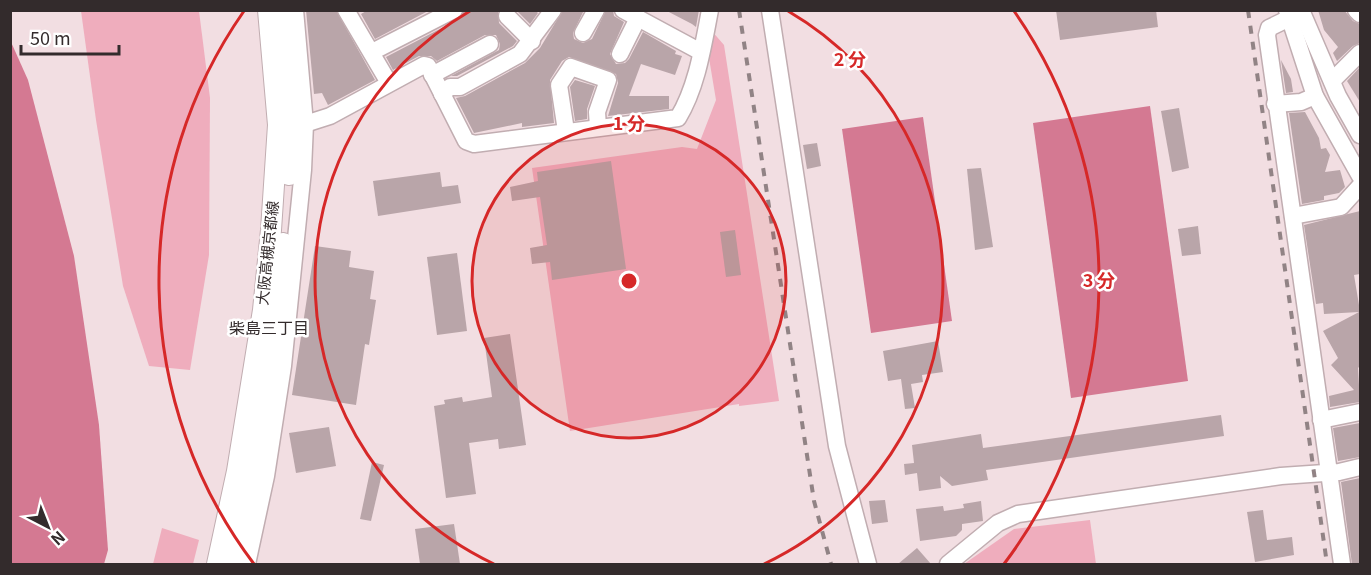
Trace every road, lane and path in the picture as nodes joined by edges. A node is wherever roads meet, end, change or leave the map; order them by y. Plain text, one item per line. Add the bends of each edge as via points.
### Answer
1 (268, 10) edge
2 (282, 10) edge
3 (295, 10) edge
4 (454, 10) edge
5 (596, 10) edge
6 (710, 10) edge
7 (1356, 10) edge
8 (352, 12) edge
9 (548, 12) edge
10 (1295, 13) edge
11 (631, 14) edge
12 (1360, 14) edge
13 (772, 19) edge
14 (510, 27) dead end
15 (583, 33) dead end
16 (532, 41) junction
17 (490, 44) dead end
18 (372, 52) junction
19 (701, 52) junction
20 (1360, 53) edge
21 (620, 54) dead end
22 (432, 75) junction
23 (1332, 81) junction
24 (389, 82) junction
25 (442, 94) junction
26 (1315, 96) junction
27 (1275, 104) junction
28 (305, 124) junction
29 (598, 127) junction
30 (566, 131) junction
31 (1360, 135) edge
32 (1360, 176) edge
33 (1360, 186) edge
34 (1293, 216) junction
35 (1360, 412) edge
36 (1322, 420) junction
37 (1360, 467) edge
38 (1329, 472) junction
39 (217, 564) edge
40 (232, 564) edge
41 (247, 564) edge
42 (868, 564) edge
43 (948, 564) edge
44 (1342, 564) edge

1 - 39 main road, 大阪高槻京都線 via 278,125 271,230 263,310 237,471
2 - 40 main road, 大阪高槻京都線 via 292,145 278,302 252,474
3 - 28 street
4 - 18 street
5 - 15 street
6 - 19 street
7 - 12 street
8 - 18 street
9 - 16 street
10 - 23 street
10 - 26 street
10 - 27 street via 1269,28 1267,35
11 - 19 street
11 - 21 street
13 - 42 street via 837,446
14 - 16 street
16 - 25 street via 520,54
17 - 22 street
18 - 24 street
19 - 29 street via 678,118
20 - 23 street
22 - 24 street via 424,65
22 - 25 street
23 - 31 street
24 - 28 street via 330,116
25 - 30 street via 466,141 474,144
26 - 27 street via 1301,102
26 - 32 street
27 - 34 street
28 - 41 street via 283,366
29 - 30 street
29 - 30 street via 597,112 608,80 571,67 559,85
33 - 34 street via 1341,207
34 - 36 street
35 - 36 street
36 - 38 street
37 - 38 street
38 - 43 street via 1018,514 998,523
38 - 44 street

